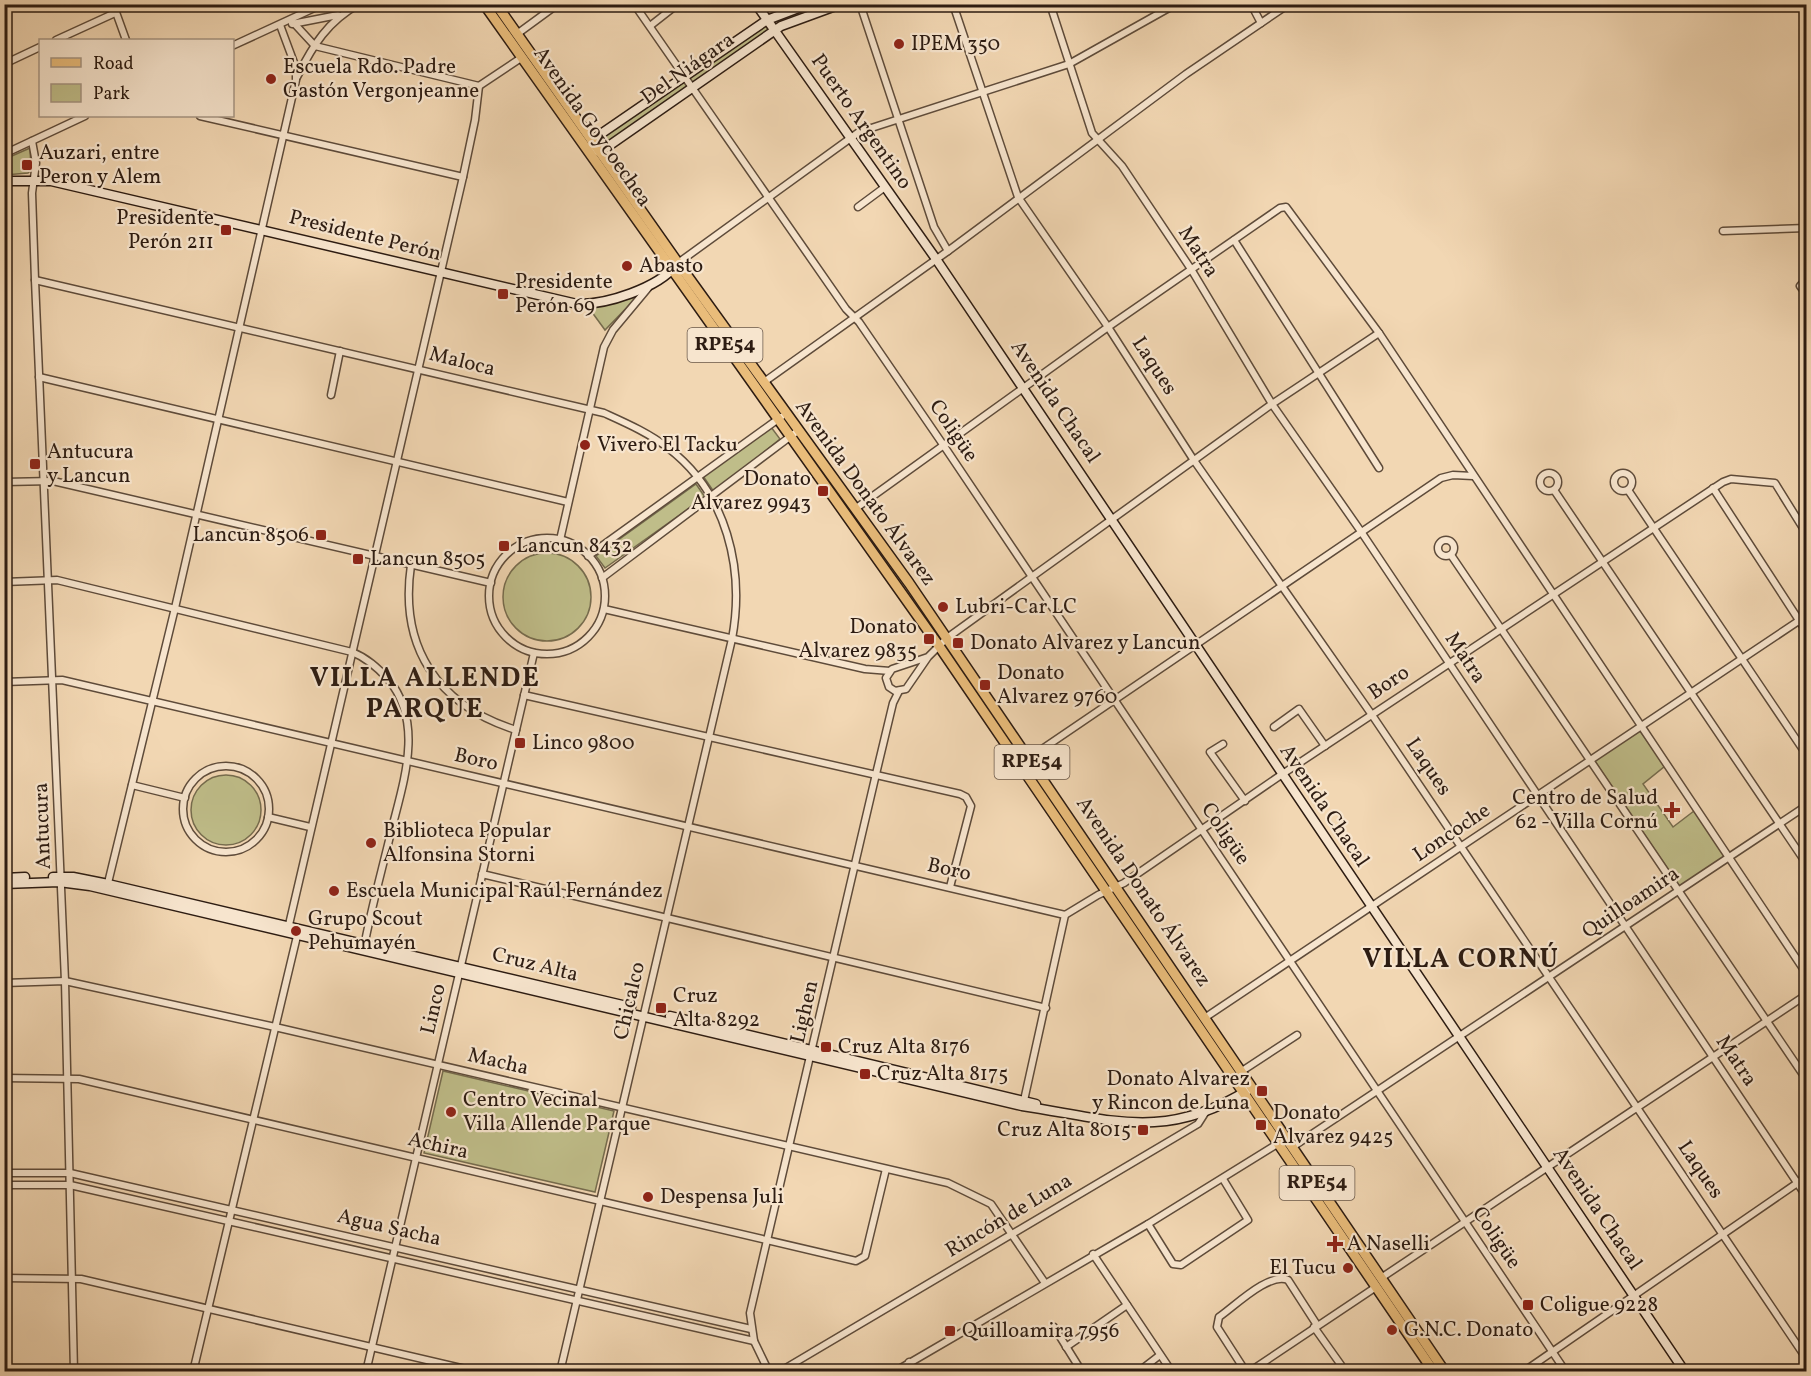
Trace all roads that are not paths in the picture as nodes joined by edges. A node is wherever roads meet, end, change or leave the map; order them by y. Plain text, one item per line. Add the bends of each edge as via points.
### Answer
1 (113, 4) edge
2 (323, 4) edge
3 (359, 4) edge
4 (484, 4) edge
5 (496, 4) edge
6 (558, 4) edge
7 (634, 4) edge
8 (678, 4) edge
9 (809, 4) edge
10 (841, 4) edge
11 (860, 4) edge
12 (953, 4) edge
13 (1050, 4) edge
14 (1176, 4) edge
15 (1251, 4) edge
16 (1289, 4) edge
17 (759, 6) edge
18 (115, 14) junction
19 (339, 15) junction
20 (767, 20) junction
21 (293, 22) junction
22 (1261, 23) junction
23 (280, 25) junction
24 (650, 26) junction
25 (774, 30) junction
26 (517, 34) junction
27 (58, 39) edge
28 (126, 39) edge
29 (234, 45) edge
30 (315, 46) junction
31 (39, 47) edge
32 (521, 58) junction
33 (1069, 63) junction
34 (4, 64) edge
35 (685, 77) junction
36 (296, 80) junction
37 (479, 86) junction
38 (693, 89) junction
39 (982, 92) junction
40 (83, 117) edge
41 (204, 117) edge
42 (899, 118) junction
43 (283, 135) junction
44 (849, 138) junction
45 (1096, 139) junction
46 (33, 141) junction
47 (593, 149) junction
48 (4, 154) edge
49 (463, 177) junction
50 (33, 180) junction
51 (4, 181) edge
52 (885, 187) junction
53 (766, 197) junction
54 (1018, 197) junction
55 (858, 207) dead end
56 (1806, 228) edge
57 (262, 230) junction
58 (1723, 231) dead end
59 (1234, 240) junction
60 (948, 251) junction
61 (936, 259) junction
62 (675, 267) junction
63 (1191, 269) junction
64 (440, 273) junction
65 (1806, 279) edge
66 (34, 280) junction
67 (648, 288) junction
68 (1806, 294) edge
69 (854, 317) junction
70 (239, 327) junction
71 (1108, 327) junction
72 (1379, 333) junction
73 (340, 351) junction
74 (417, 368) junction
75 (1319, 373) junction
76 (39, 377) junction
77 (764, 382) junction
78 (1024, 388) junction
79 (331, 395) dead end
80 (1272, 404) junction
81 (589, 409) junction
82 (782, 416) junction
83 (219, 418) junction
84 (799, 430) junction
85 (790, 436) junction
86 (944, 446) junction
87 (1193, 459) junction
88 (396, 460) junction
89 (1380, 468) dead end
90 (1473, 476) junction
91 (697, 478) junction
92 (43, 480) junction
93 (4, 482) edge
94 (1713, 488) junction
95 (1554, 490) dead end
96 (1628, 490) dead end
97 (710, 498) junction
98 (568, 502) junction
99 (855, 509) junction
100 (197, 514) junction
101 (1112, 518) junction
102 (1653, 526) junction
103 (1806, 533) edge
104 (1362, 534) junction
105 (560, 540) junction
106 (588, 555) junction
107 (1451, 555) dead end
108 (374, 556) junction
109 (1602, 560) junction
110 (411, 565) junction
111 (1030, 577) junction
112 (602, 578) junction
113 (49, 580) junction
114 (4, 582) edge
115 (491, 583) junction
116 (1284, 586) junction
117 (1552, 594) junction
118 (175, 608) junction
119 (604, 609) junction
120 (1806, 616) edge
121 (1800, 621) junction
122 (1502, 628) junction
123 (1806, 630) edge
124 (947, 638) junction
125 (732, 639) junction
126 (1197, 645) junction
127 (939, 646) junction
128 (352, 652) junction
129 (534, 653) junction
130 (928, 657) junction
131 (1742, 659) junction
132 (1448, 664) junction
133 (899, 668) junction
134 (865, 669) junction
135 (890, 671) junction
136 (53, 680) junction
137 (910, 680) junction
138 (4, 682) edge
139 (888, 685) junction
140 (899, 691) junction
141 (1692, 693) junction
142 (524, 695) junction
143 (152, 700) junction
144 (1114, 700) junction
145 (893, 703) junction
146 (1372, 715) junction
147 (1274, 727) dead end
148 (1641, 727) junction
149 (516, 729) junction
150 (709, 736) junction
151 (330, 744) junction
152 (1223, 744) dead end
153 (1325, 746) junction
154 (1806, 754) edge
155 (1029, 758) junction
156 (1592, 760) junction
157 (408, 761) junction
158 (876, 774) junction
159 (1281, 775) junction
160 (503, 783) junction
161 (132, 785) junction
162 (1538, 796) junction
163 (185, 798) junction
164 (1245, 801) junction
165 (1806, 806) edge
166 (268, 817) junction
167 (1779, 824) junction
168 (688, 826) junction
169 (310, 827) junction
170 (1202, 831) junction
171 (1461, 847) junction
172 (1729, 857) junction
173 (1806, 863) edge
174 (854, 865) junction
175 (482, 874) junction
176 (4, 878) edge
177 (62, 880) junction
178 (4, 884) edge
179 (1118, 886) junction
180 (107, 887) junction
181 (950, 887) junction
182 (1107, 890) junction
183 (1678, 891) junction
184 (1371, 908) junction
185 (1065, 915) junction
186 (666, 919) junction
187 (1625, 926) junction
188 (288, 930) junction
189 (298, 932) junction
190 (364, 947) junction
191 (834, 958) junction
192 (1290, 961) junction
193 (460, 969) junction
194 (1806, 973) edge
195 (1550, 978) junction
196 (66, 981) junction
197 (4, 983) edge
198 (1806, 995) edge
199 (1046, 1008) junction
200 (644, 1013) junction
201 (1206, 1017) junction
202 (1768, 1021) junction
203 (275, 1027) junction
204 (1297, 1035) dead end
205 (1458, 1037) junction
206 (812, 1052) junction
207 (1714, 1058) junction
208 (438, 1065) junction
209 (1242, 1071) junction
210 (68, 1077) junction
211 (4, 1078) edge
212 (1806, 1079) edge
213 (1253, 1087) junction
214 (1378, 1091) junction
215 (1244, 1093) junction
216 (1023, 1103) junction
217 (622, 1108) junction
218 (1638, 1108) junction
219 (1205, 1113) junction
220 (253, 1120) junction
221 (1279, 1143) junction
222 (1294, 1146) junction
223 (790, 1148) junction
224 (416, 1158) junction
225 (1546, 1167) junction
226 (886, 1169) junction
227 (4, 1173) edge
228 (70, 1173) junction
229 (1806, 1177) edge
230 (1222, 1179) junction
231 (1798, 1183) junction
232 (4, 1185) edge
233 (70, 1185) junction
234 (1806, 1196) edge
235 (600, 1201) junction
236 (231, 1209) junction
237 (228, 1220) junction
238 (1466, 1222) junction
239 (1148, 1224) junction
240 (1723, 1234) junction
241 (1014, 1235) junction
242 (768, 1240) junction
243 (396, 1246) junction
244 (1093, 1254) junction
245 (393, 1258) junction
246 (4, 1278) edge
247 (73, 1278) junction
248 (1381, 1278) junction
249 (1044, 1283) junction
250 (1376, 1287) junction
251 (579, 1289) junction
252 (1634, 1296) junction
253 (576, 1300) junction
254 (1126, 1305) junction
255 (208, 1308) junction
256 (1316, 1326) junction
257 (1054, 1327) dead end
258 (751, 1329) junction
259 (754, 1341) junction
260 (372, 1346) junction
261 (1066, 1347) junction
262 (1553, 1351) junction
263 (1160, 1355) junction
264 (1806, 1358) edge
265 (909, 1362) junction
266 (1806, 1367) edge
267 (1258, 1369) edge
268 (74, 1371) edge
269 (193, 1371) edge
270 (366, 1371) edge
271 (478, 1371) edge
272 (560, 1371) edge
273 (769, 1371) edge
274 (779, 1371) edge
275 (894, 1371) edge
276 (915, 1371) edge
277 (1082, 1371) edge
278 (1137, 1371) edge
279 (1172, 1371) edge
280 (1248, 1371) edge
281 (1340, 1371) edge
282 (1434, 1371) edge
283 (1445, 1371) edge
284 (1523, 1371) edge
285 (1566, 1371) edge
286 (1685, 1371) edge
287 (1800, 1371) edge

1 - 18 street
2 - 21 street
3 - 19 street
4 - 32 main road, Avenida Goycoechea / RPE54
5 - 26 main road, Avenida Goycoechea / RPE54
6 - 26 street
7 - 24 street
8 - 24 street
9 - 20 main road, Del Niágara
10 - 25 main road, Del Niágara
11 - 42 street
12 - 39 street, Laques
13 - 33 street
14 - 33 street
15 - 22 street
16 - 22 street
17 - 20 main road, Puerto Argentino
18 - 27 street
18 - 28 street
19 - 21 street
19 - 30 street
20 - 25 main road, Puerto Argentino
20 - 35 main road, Del Niágara
21 - 23 street
21 - 30 street
22 - 45 street
23 - 29 street
23 - 36 street via 296,68
24 - 35 street
25 - 38 main road, Del Niágara
25 - 44 main road, Puerto Argentino
26 - 47 main road, Avenida Goycoechea / RPE54
30 - 36 street
30 - 37 street
31 - 34 street
32 - 37 street
32 - 47 main road, Avenida Goycoechea / RPE54
33 - 39 street
33 - 45 street
35 - 38 street
35 - 47 main road, Del Niágara
36 - 43 street
37 - 49 street
38 - 47 main road, Del Niágara
38 - 53 street, Coligüe
39 - 42 street
39 - 54 street, Laques
40 - 46 street
41 - 43 street
42 - 44 street
42 - 60 street via 934,228
43 - 49 street
43 - 57 street
44 - 52 main road, Puerto Argentino
44 - 53 street
45 - 54 street
45 - 63 street, Matra via 1122,166
46 - 48 street
46 - 50 street, Antucura
47 - 62 main road, Avenida Goycoechea / RPE54
49 - 64 street
50 - 51 main road, Presidente Perón
50 - 57 main road, Presidente Perón
50 - 66 street, Antucura
52 - 55 street
52 - 61 main road, Puerto Argentino
53 - 62 street
53 - 69 street, Coligüe
54 - 60 street
54 - 71 street, Laques
56 - 58 street
57 - 64 main road, Presidente Perón
57 - 70 street
59 - 63 street
59 - 72 street via 1286,207
59 - 75 street
60 - 61 street
61 - 69 street
61 - 78 main road, Avenida Chacal
62 - 67 main road, Presidente Perón
62 - 77 main road, Avenida Donato Álvarez / RPE54
62 - 82 main road, Avenida Donato Álvarez / RPE54
63 - 71 street
63 - 80 street, Matra
64 - 67 main road, Presidente Perón via 578,304
64 - 74 street
65 - 68 street via 1800,286
66 - 70 street, Maloca
66 - 76 street, Antucura
67 - 81 street via 605,342
69 - 77 street
69 - 86 street, Coligüe
70 - 73 street, Maloca
70 - 83 street
71 - 78 street
71 - 87 street, Laques
72 - 75 street
72 - 90 street
73 - 74 street, Maloca
73 - 79 street
74 - 81 street, Maloca
74 - 88 street
75 - 80 street
75 - 89 street
76 - 83 street
76 - 92 street, Antucura
77 - 82 main road, Avenida Donato Álvarez / RPE54
78 - 86 street
78 - 101 main road, Avenida Chacal
80 - 87 street
80 - 104 street, Matra
81 - 91 street, Maloca via 616,418 659,441
81 - 98 street
82 - 84 main road, Avenida Donato Álvarez / RPE54
82 - 85 main road, Avenida Donato Álvarez / RPE54
82 - 91 street
83 - 88 street
83 - 100 street
84 - 85 street
84 - 99 main road, Avenida Donato Álvarez / RPE54
85 - 97 street
85 - 127 main road, Avenida Donato Álvarez / RPE54
86 - 99 street
86 - 111 street, Coligüe
87 - 101 street
87 - 116 street, Laques
88 - 98 street
88 - 108 street
90 - 104 street via 1441,478
90 - 117 street
91 - 97 street, Maloca
91 - 106 street
92 - 93 street
92 - 100 street
92 - 113 street, Antucura
94 - 102 street, Boro
94 - 103 street, Boro via 1731,479 1775,483
94 - 121 street
95 - 109 street
96 - 102 street
97 - 112 street
97 - 125 street, Maloca via 730,540 735,564 737,610
98 - 105 street
99 - 124 main road, Avenida Donato Álvarez / RPE54
100 - 108 street
100 - 118 street
101 - 111 street
101 - 126 main road, Avenida Chacal
102 - 109 street, Boro
102 - 131 street
104 - 116 street
104 - 132 street, Matra
105 - 106 street
105 - 115 street via 535,540 512,551 495,571
106 - 112 street
107 - 122 street
108 - 110 street
108 - 128 street
109 - 117 street, Boro
109 - 141 street
110 - 115 street
110 - 149 street via 410,620 428,668 458,702 496,723
111 - 124 street
111 - 144 street, Coligüe
112 - 119 street
113 - 114 street
113 - 118 street
113 - 136 street, Antucura
115 - 129 street via 489,598 499,627 509,639
116 - 126 street
116 - 146 street, Laques
117 - 122 street, Boro
117 - 148 street
118 - 128 street
118 - 143 street
119 - 125 street
119 - 129 street via 594,629 579,645 551,654
120 - 121 street, Loncoche
121 - 123 street
121 - 131 street, Loncoche
122 - 132 street, Boro
122 - 156 street
124 - 127 street
124 - 155 main road, Avenida Donato Álvarez / RPE54
125 - 134 street
125 - 150 street, Chicalco
126 - 144 street
126 - 159 main road, Avenida Chacal
127 - 130 street
127 - 182 main road, Avenida Donato Álvarez / RPE54
128 - 151 street
128 - 157 street via 380,670 400,698 408,732
129 - 142 street, Linco
130 - 133 street
130 - 137 street
131 - 141 street, Loncoche
131 - 154 street
132 - 146 street, Boro
132 - 162 street, Matra
133 - 135 street
133 - 137 street via 906,670
134 - 135 street
134 - 139 street
135 - 139 street
136 - 138 street, Boro
136 - 143 street, Boro
136 - 177 street, Antucura
137 - 140 street
139 - 140 street
139 - 145 street, Lighen
140 - 145 street, Lighen
141 - 148 street, Loncoche
141 - 167 street
142 - 149 street, Linco
142 - 150 street
143 - 151 street, Boro
143 - 161 street
144 - 155 street
144 - 170 street, Coligüe
145 - 158 street, Lighen
146 - 153 street, Boro
146 - 171 street, Laques
147 - 153 street via 1299,709
148 - 156 street, Loncoche
148 - 172 street
149 - 160 street, Linco
150 - 158 street
150 - 168 street, Chicalco
151 - 157 street, Boro
151 - 169 street
152 - 164 street via 1210,752
153 - 159 street, Boro
155 - 179 main road, Avenida Donato Álvarez / RPE54
156 - 162 street, Loncoche
156 - 183 street
157 - 160 street, Boro
157 - 190 street
158 - 174 street, Lighen
158 - 181 street via 966,797 971,806
159 - 164 street, Boro
159 - 184 main road, Avenida Chacal
160 - 168 street, Boro
160 - 175 street, Linco
161 - 163 street
161 - 180 street
162 - 171 street, Loncoche
162 - 187 street, Matra
163 - 166 street via 201,775 220,767 234,768 246,772 261,785 267,797
163 - 166 street via 184,817 189,831 205,846 219,851 248,846 259,837
164 - 170 street, Boro
165 - 167 street, Quilloamira
166 - 169 street
167 - 172 street, Quilloamira
167 - 173 street
168 - 174 street, Boro
168 - 186 street, Chicalco
169 - 188 street
170 - 179 street, Boro
170 - 192 street, Coligüe
171 - 184 street, Loncoche
171 - 195 street, Laques
172 - 183 street, Quilloamira
172 - 194 street
174 - 181 street, Boro
174 - 191 street, Lighen
175 - 186 street
175 - 193 street, Linco
176 - 177 main road, Cruz Alta
177 - 178 main road, Cruz Alta
177 - 180 main road, Cruz Alta
177 - 196 street, Antucura
179 - 182 street, Boro
179 - 201 main road, Avenida Donato Álvarez / RPE54
180 - 188 main road, Cruz Alta
181 - 185 street, Boro
182 - 185 street, Boro
182 - 215 main road, Avenida Donato Álvarez / RPE54
183 - 187 street, Quilloamira
183 - 202 street
184 - 192 street, Loncoche
184 - 205 main road, Avenida Chacal
185 - 199 street
186 - 191 street
186 - 200 street, Chicalco
187 - 195 street, Quilloamira
187 - 207 street, Matra
188 - 189 main road, Cruz Alta
189 - 190 main road, Cruz Alta
189 - 203 street
190 - 193 main road, Cruz Alta
191 - 199 street
191 - 206 street, Lighen
192 - 201 street, Loncoche
192 - 214 street, Coligüe
193 - 200 main road, Cruz Alta
193 - 208 street, Linco
195 - 205 street, Quilloamira
195 - 218 street, Laques
196 - 197 street, Macha
196 - 203 street, Macha
196 - 210 street, Antucura
198 - 202 street
199 - 216 street
200 - 206 main road, Cruz Alta
200 - 217 street, Chicalco
201 - 209 main road, Avenida Donato Álvarez / RPE54
202 - 207 street
202 - 212 street
203 - 208 street, Macha
203 - 220 street
204 - 209 street
205 - 214 street, Quilloamira
205 - 225 main road, Avenida Chacal
206 - 216 main road, Cruz Alta
206 - 223 street, Lighen
207 - 218 street
207 - 231 street, Matra
208 - 217 street, Macha
208 - 224 street, Linco
209 - 213 main road, Avenida Donato Álvarez / RPE54
210 - 211 street, Achira
210 - 220 street, Achira
210 - 228 street, Antucura
213 - 215 main road, Rincón de Luna
213 - 222 main road, Avenida Donato Álvarez / RPE54
214 - 222 street, Quilloamira
214 - 238 street, Coligüe
215 - 219 main road, Rincón de Luna
215 - 221 main road, Avenida Donato Álvarez / RPE54
216 - 219 main road, Cruz Alta via 1127,1124
217 - 223 street, Macha
217 - 235 street, Chicalco
218 - 225 street
218 - 240 street, Laques
219 - 241 street, Rincón de Luna via 1198,1124
220 - 224 street, Achira
220 - 236 street
221 - 230 street
221 - 250 main road, Avenida Donato Álvarez / RPE54
222 - 248 main road, Avenida Donato Álvarez / RPE54
223 - 226 street, Macha
223 - 242 street, Lighen
224 - 235 street, Achira
224 - 243 street, Linco
225 - 238 street
225 - 252 main road, Avenida Chacal
226 - 241 street, Macha via 948,1184 980,1197 996,1209
226 - 242 street, Achira via 862,1259 856,1261
227 - 228 street, Agua Sacha
228 - 233 street, Antucura
228 - 236 street, Agua Sacha
229 - 231 street
230 - 239 street
230 - 239 street via 1248,1220 1181,1265 1173,1264
231 - 234 street, Matra
231 - 240 street
232 - 233 street, Agua Sacha
233 - 237 street, Agua Sacha
233 - 247 street, Antucura
235 - 242 street, Achira
235 - 251 street, Chicalco
236 - 237 street
236 - 243 street, Agua Sacha
237 - 245 street, Agua Sacha
237 - 255 street
238 - 248 street
238 - 262 street, Coligüe
239 - 244 street
240 - 252 street
240 - 264 street, Laques
241 - 249 street, Macha
241 - 274 street, Rincón de Luna
242 - 258 street, Lighen via 750,1313
243 - 245 street, Linco
243 - 251 street, Agua Sacha
244 - 249 street
244 - 254 street
245 - 253 street, Agua Sacha
245 - 260 street, Linco
246 - 247 street
247 - 255 street
247 - 268 street, Antucura
248 - 283 main road, Avenida Donato Álvarez / RPE54
249 - 265 street
250 - 256 street
250 - 282 main road, Avenida Donato Álvarez / RPE54
251 - 253 street, Chicalco
251 - 258 street, Agua Sacha
252 - 262 street
252 - 286 main road, Avenida Chacal
253 - 259 street, Agua Sacha
253 - 272 street, Chicalco
254 - 261 street
254 - 263 street
255 - 260 street
255 - 269 street
256 - 267 street
256 - 280 street via 1288,1280 1282,1277 1244,1298 1219,1317 1217,1327
256 - 281 street via 1341,1365
257 - 261 street
258 - 259 street
259 - 273 street
260 - 270 street, Linco
260 - 271 street
261 - 277 street
262 - 284 street
262 - 285 street, Coligüe
263 - 278 street
263 - 279 street
265 - 275 street
265 - 276 street
266 - 287 street
267 - 280 street

